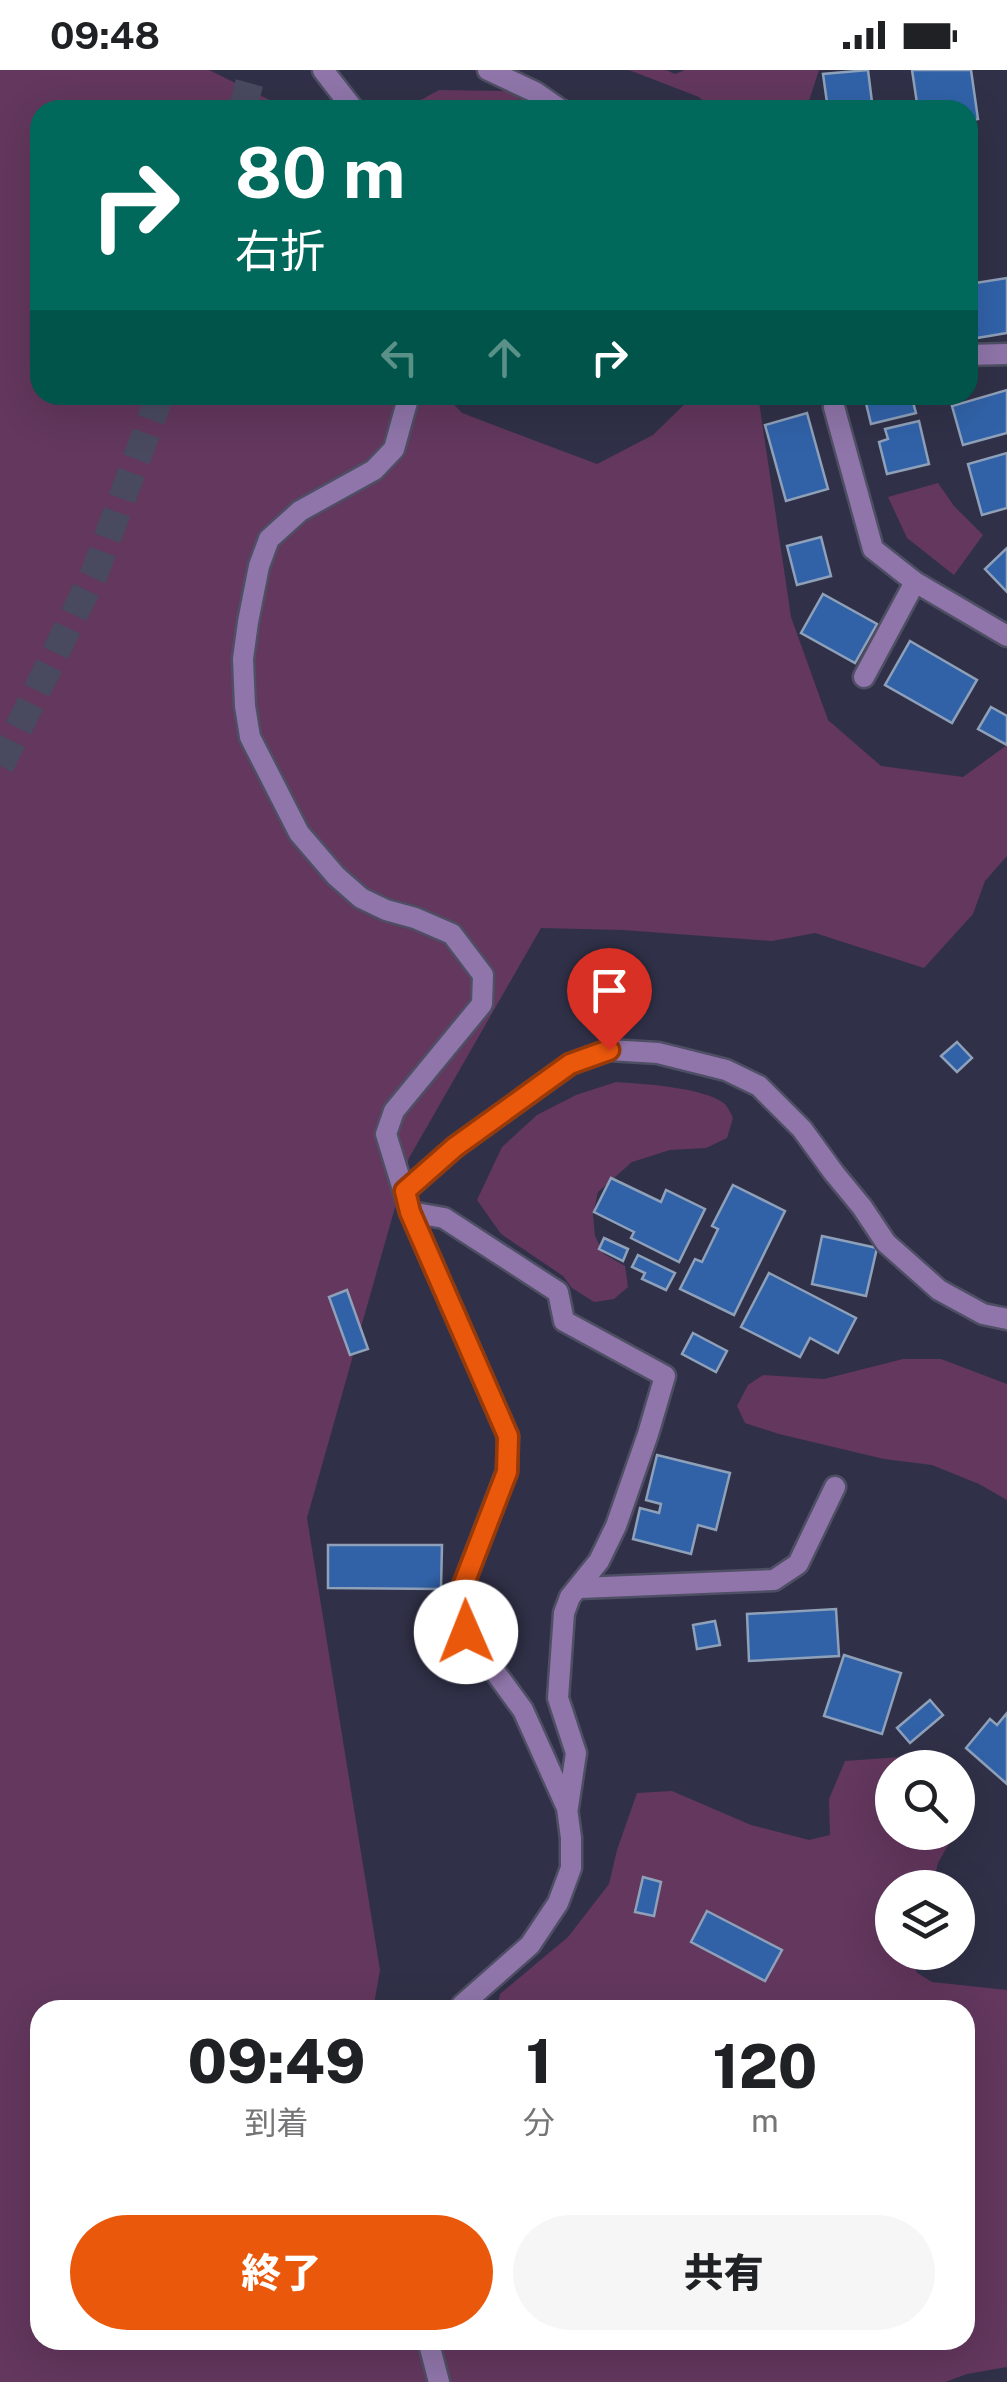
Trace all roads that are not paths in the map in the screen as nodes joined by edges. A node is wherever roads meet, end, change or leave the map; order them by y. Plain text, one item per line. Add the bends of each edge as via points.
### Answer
1 (323, 70) edge
2 (488, 70) edge
3 (346, 100) edge
4 (547, 100) edge
5 (1007, 354) edge
6 (978, 355) edge
7 (406, 405) edge
8 (834, 407) dead end
9 (916, 582) junction
10 (1007, 636) edge
11 (864, 677) dead end
12 (408, 1201) junction
13 (1007, 1318) edge
14 (834, 1487) dead end
15 (580, 1588) junction
16 (567, 1808) junction
17 (467, 2000) edge
18 (431, 2350) edge
19 (439, 2382) edge

1 - 3 street
2 - 4 street
5 - 6 street
7 - 12 street via 394,449 374,470 300,511 269,539 243,659 250,738 300,833 361,898 452,934 483,975 482,1004 394,1112 386,1134
8 - 9 street via 873,549
9 - 10 street
9 - 11 street
12 - 13 street via 455,1147 570,1064 609,1050 658,1054 726,1070 758,1086 802,1130 886,1243 939,1290 983,1314
12 - 15 street via 558,1292 564,1321 665,1376 616,1526
12 - 16 street via 508,1436 507,1472 461,1591 466,1632 523,1710
14 - 15 street via 798,1564 774,1580
15 - 16 street via 564,1613 558,1698 576,1753
16 - 17 street via 570,1868 558,1904 530,1944
18 - 19 street

